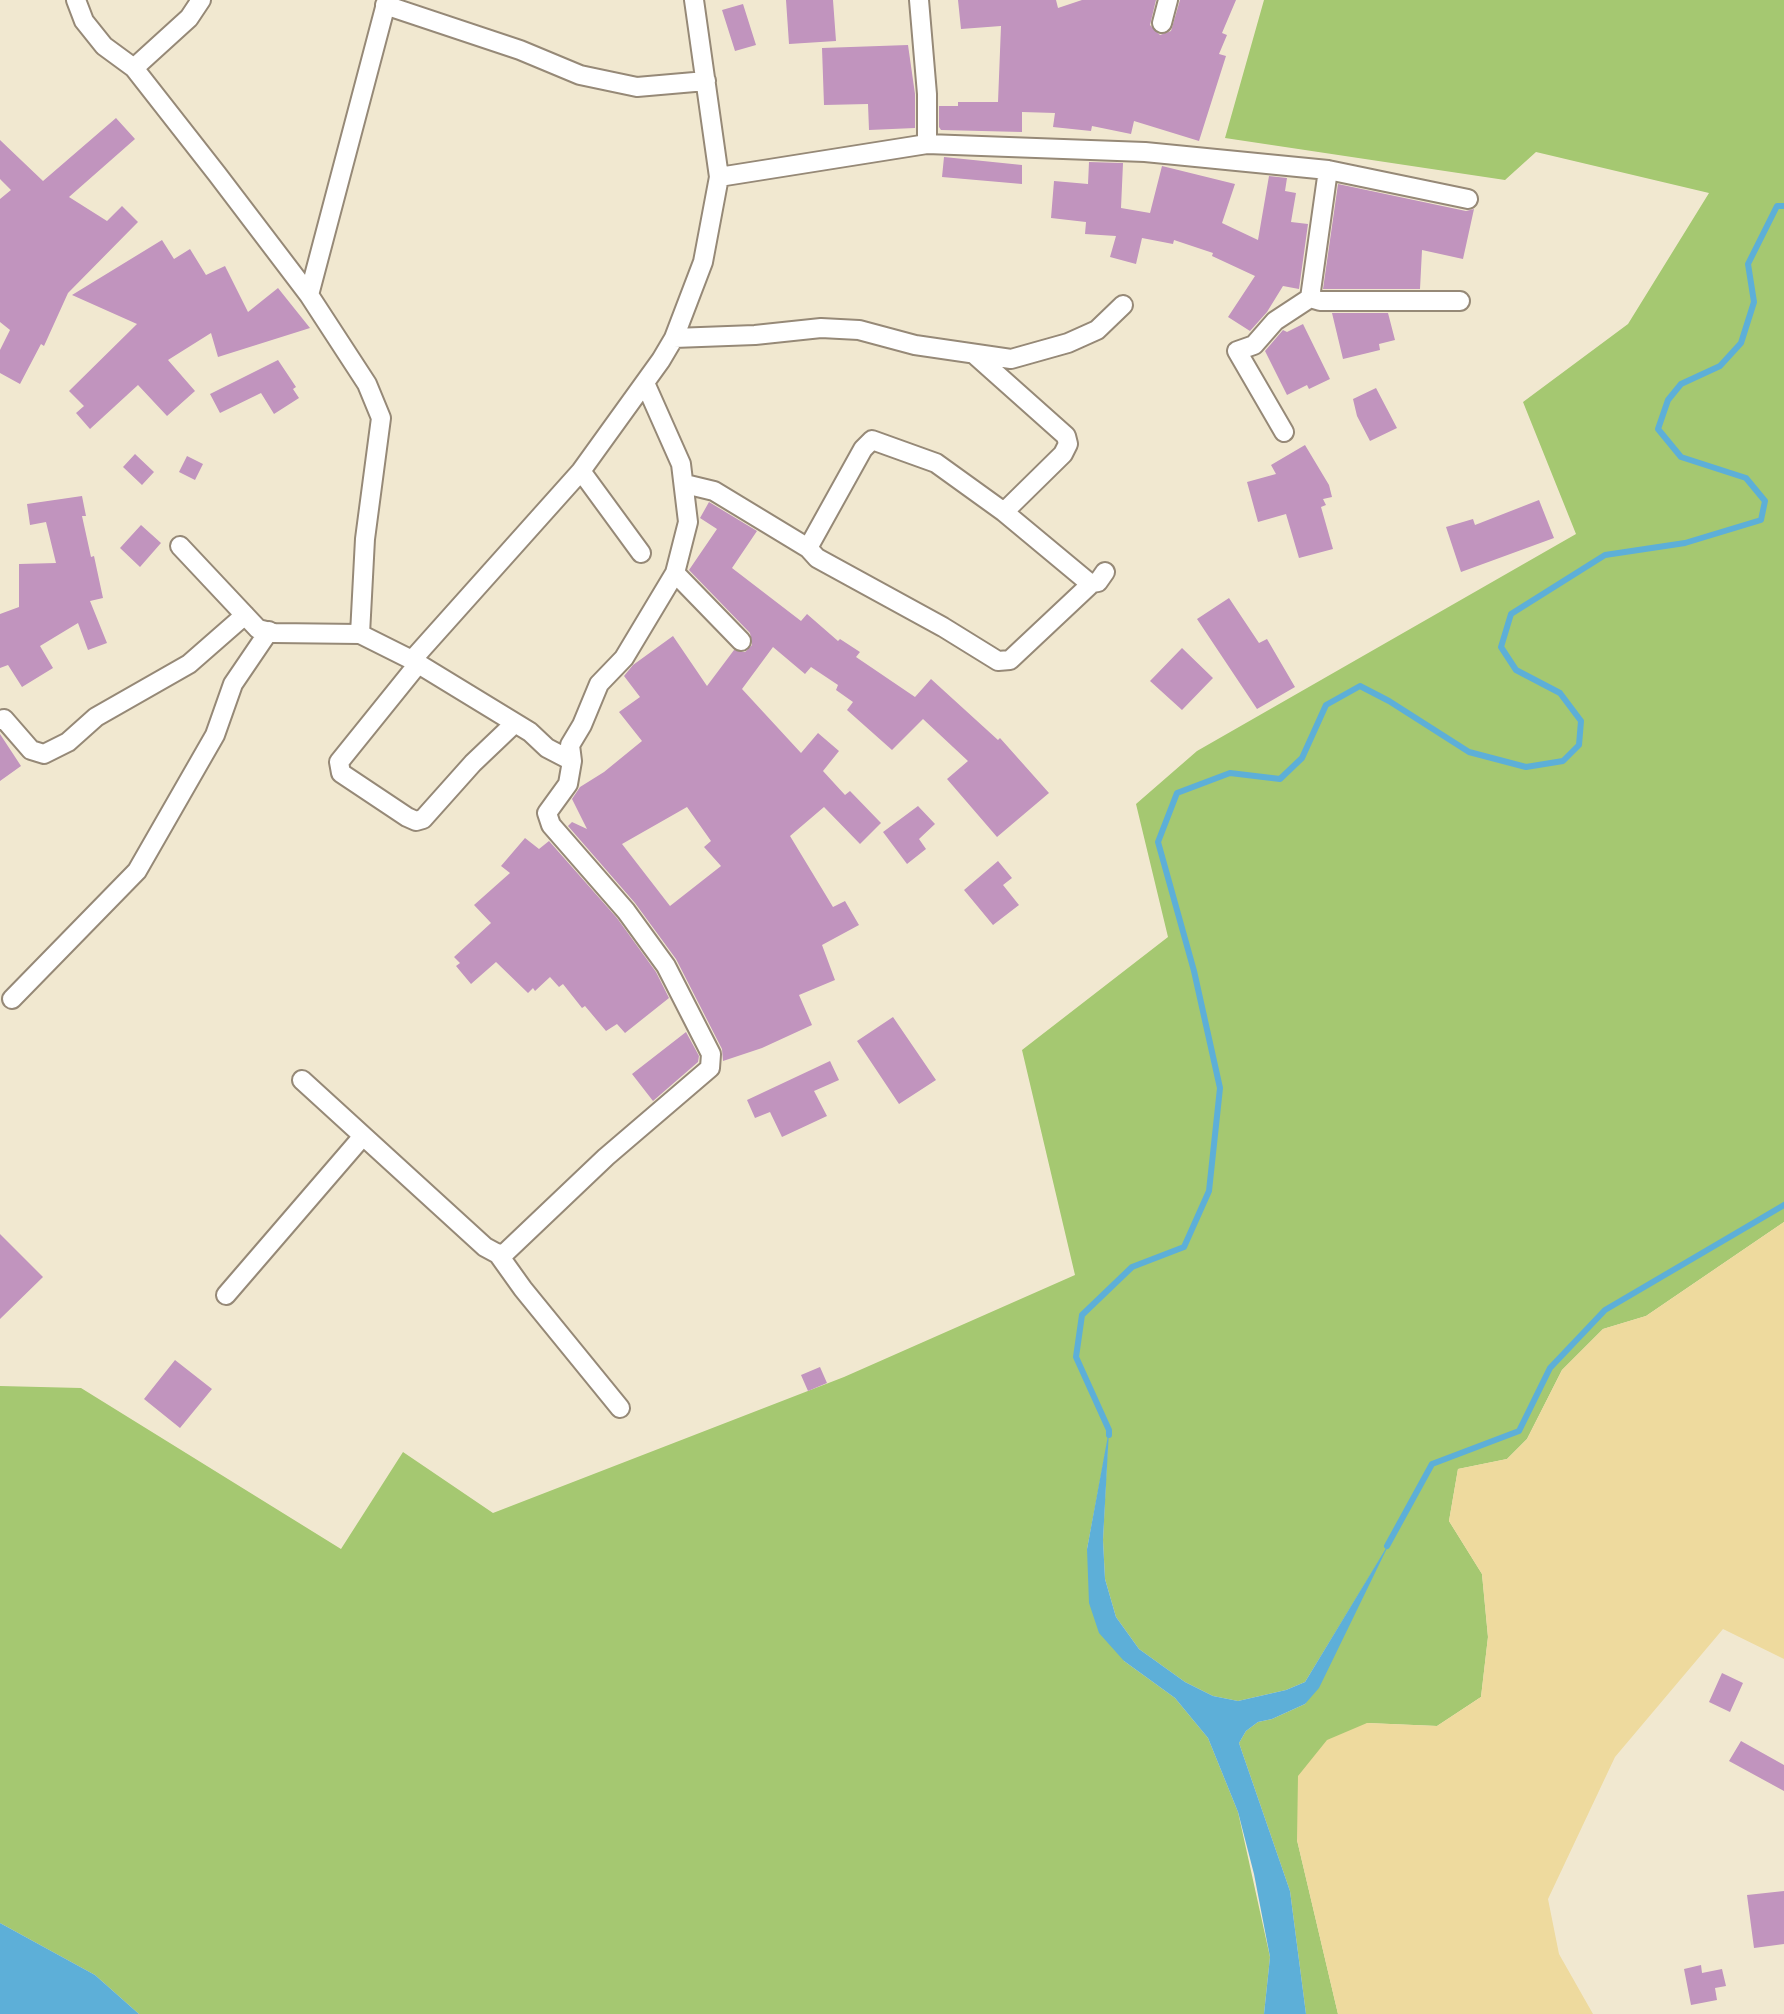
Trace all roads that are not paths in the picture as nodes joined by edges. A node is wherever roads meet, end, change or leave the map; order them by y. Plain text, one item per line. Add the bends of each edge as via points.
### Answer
1 (76, 0) edge
2 (201, 0) edge
3 (694, 0) edge
4 (919, 0) edge
5 (1168, 0) edge
6 (386, 2) edge
7 (1162, 23) dead end
8 (134, 68) junction
9 (706, 81) junction
10 (927, 144) junction
11 (1328, 170) junction
12 (719, 177) junction
13 (1468, 199) dead end
14 (309, 295) junction
15 (1310, 298) junction
16 (1460, 301) dead end
17 (1123, 305) dead end
18 (674, 338) junction
19 (974, 354) junction
20 (645, 383) junction
21 (1284, 432) dead end
22 (581, 471) junction
23 (685, 484) junction
24 (1004, 512) junction
25 (180, 546) dead end
26 (808, 548) junction
27 (641, 553) dead end
28 (675, 573) junction
29 (245, 615) junction
30 (269, 631) junction
31 (360, 634) junction
32 (741, 641) dead end
33 (415, 662) junction
34 (0, 720) edge
35 (515, 723) junction
36 (572, 761) junction
37 (12, 999) dead end
38 (302, 1080) dead end
39 (363, 1136) junction
40 (498, 1254) junction
41 (226, 1295) dead end
42 (620, 1408) dead end

1 - 8 street via 84,21 104,46
2 - 8 street via 189,18
3 - 9 street
4 - 10 street
5 - 7 street
6 - 9 street via 580,75 637,87
6 - 14 street
8 - 14 street
9 - 12 street
10 - 11 street via 1145,152
10 - 12 street
11 - 13 street
11 - 15 street
12 - 18 street via 703,262
14 - 31 street via 367,384 381,418 365,539
15 - 16 street
15 - 21 street via 1275,321 1254,345 1237,351
17 - 19 street via 1097,330 1068,343 1011,359
18 - 19 street via 834,328
18 - 20 street
19 - 24 street via 1066,436 1068,444
20 - 22 street
20 - 23 street
22 - 27 street
22 - 33 street
23 - 26 street via 714,491
23 - 28 street via 688,522
24 - 26 street via 936,463 872,440
24 - 26 street via 1098,578 1010,660 998,661
25 - 29 street
28 - 32 street
28 - 36 street via 624,658 599,684 570,745
29 - 30 street via 258,629
29 - 34 street via 189,664 96,717 68,742 44,754 31,750
30 - 31 street
30 - 37 street via 233,684 215,735 137,871
31 - 33 street
33 - 35 street
33 - 35 street via 339,762 341,773 407,817 423,819
35 - 36 street
36 - 40 street via 568,784 547,813 551,825 666,966 711,1054 710,1068
38 - 39 street
39 - 40 street
39 - 41 street
40 - 42 street

